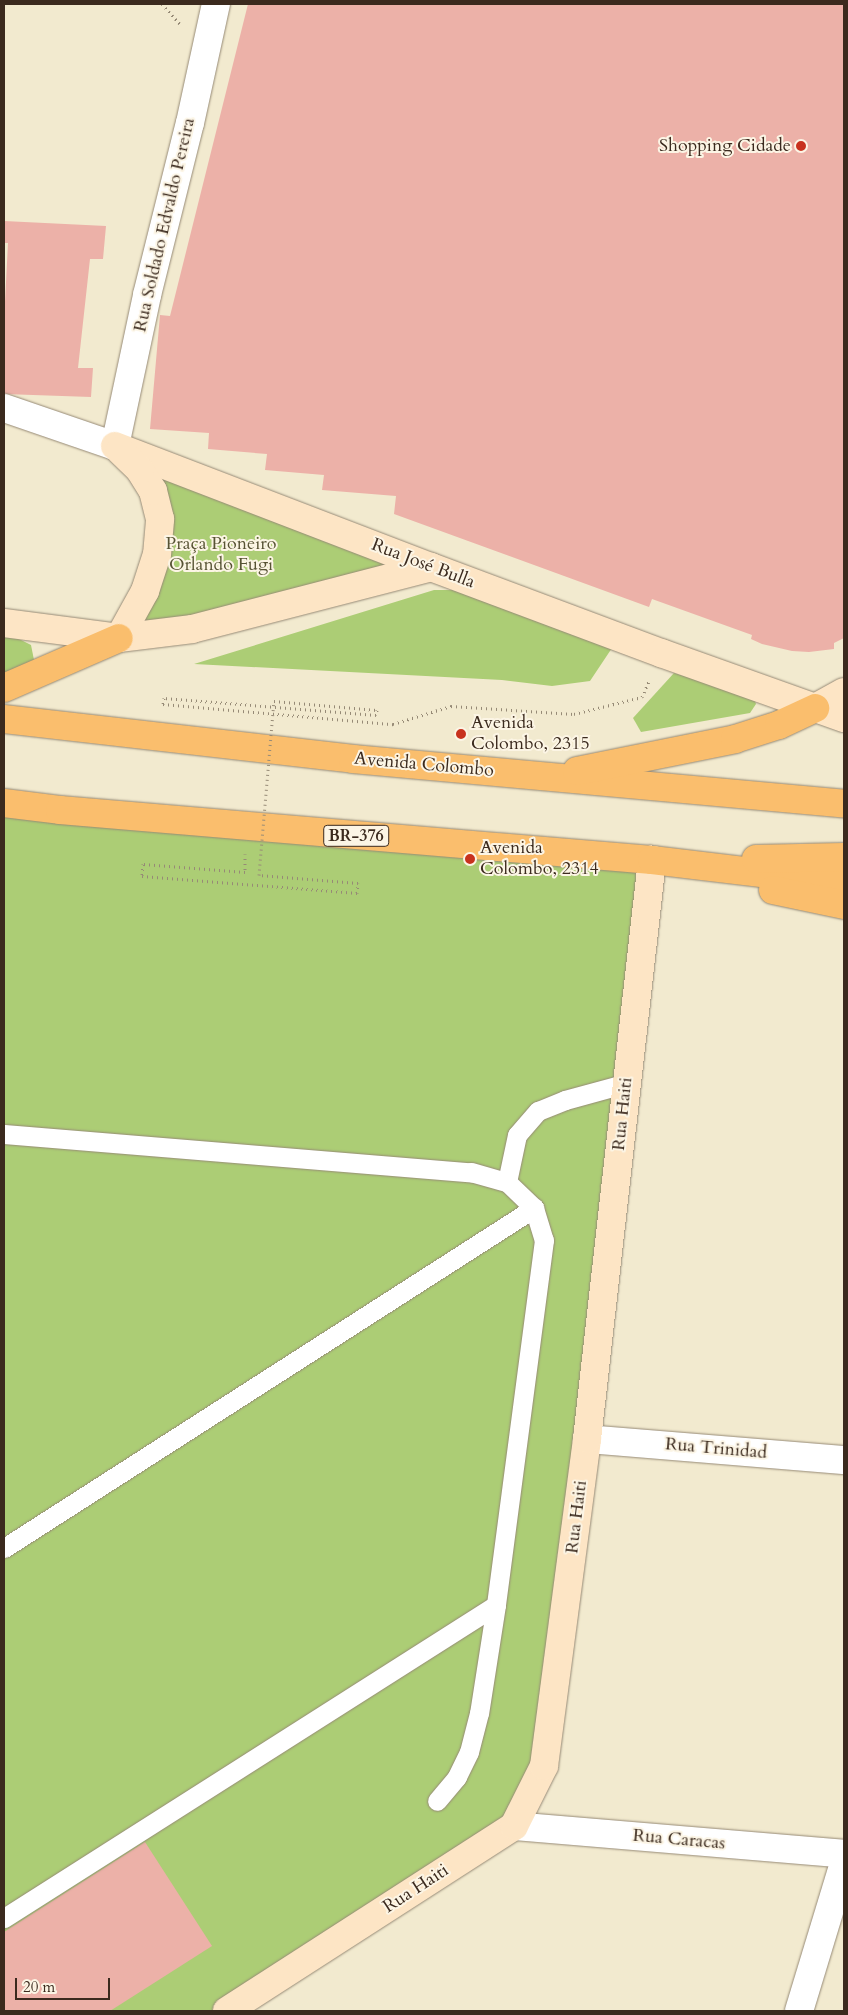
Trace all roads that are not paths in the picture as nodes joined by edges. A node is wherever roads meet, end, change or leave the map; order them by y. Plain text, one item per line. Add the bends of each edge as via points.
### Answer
1 (216, 4) edge
2 (4, 408) edge
3 (115, 446) junction
4 (431, 568) junction
5 (4, 623) edge
6 (119, 638) junction
7 (4, 688) edge
8 (844, 692) edge
9 (815, 708) junction
10 (844, 718) edge
11 (4, 719) edge
12 (548, 777) junction
13 (4, 803) edge
14 (844, 804) edge
15 (4, 807) edge
16 (60, 810) junction
17 (844, 857) edge
18 (652, 860) junction
19 (844, 883) edge
20 (844, 905) edge
21 (627, 1083) junction
22 (4, 1134) edge
23 (507, 1182) junction
24 (534, 1208) junction
25 (587, 1439) junction
26 (844, 1460) edge
27 (4, 1548) edge
28 (496, 1605) junction
29 (437, 1801) dead end
30 (514, 1826) junction
31 (844, 1854) edge
32 (844, 1863) edge
33 (4, 1918) edge
34 (227, 2011) edge
35 (799, 2011) edge

1 - 3 street, Rua Soldado Edvaldo Pereira
2 - 3 street, Rua José Bulla
3 - 4 street, Rua José Bulla
3 - 6 street via 140,470 153,491 160,519 158,555 145,591
4 - 6 street via 192,629
4 - 9 street, Rua José Bulla
5 - 6 street
6 - 7 main road
8 - 9 street
9 - 10 street, Rua José Bulla
9 - 12 main road via 735,739
11 - 12 main road, Avenida Colombo
12 - 14 main road, Avenida Colombo
13 - 16 main road, BR-376
15 - 16 main road
16 - 18 main road, BR-376
17 - 18 main road, BR-376
18 - 19 main road
18 - 20 main road
18 - 21 street, Rua Haiti
21 - 23 lane via 538,1111 517,1135
21 - 25 street, Rua Haiti
22 - 23 lane via 471,1172
23 - 24 lane
24 - 27 lane
24 - 28 lane via 544,1240
25 - 26 street, Rua Trinidad
25 - 30 street, Rua Haiti via 544,1766
28 - 29 lane via 479,1712 469,1752 457,1777
28 - 33 lane
30 - 31 street, Rua Caracas
30 - 34 street, Rua Haiti
32 - 35 street

